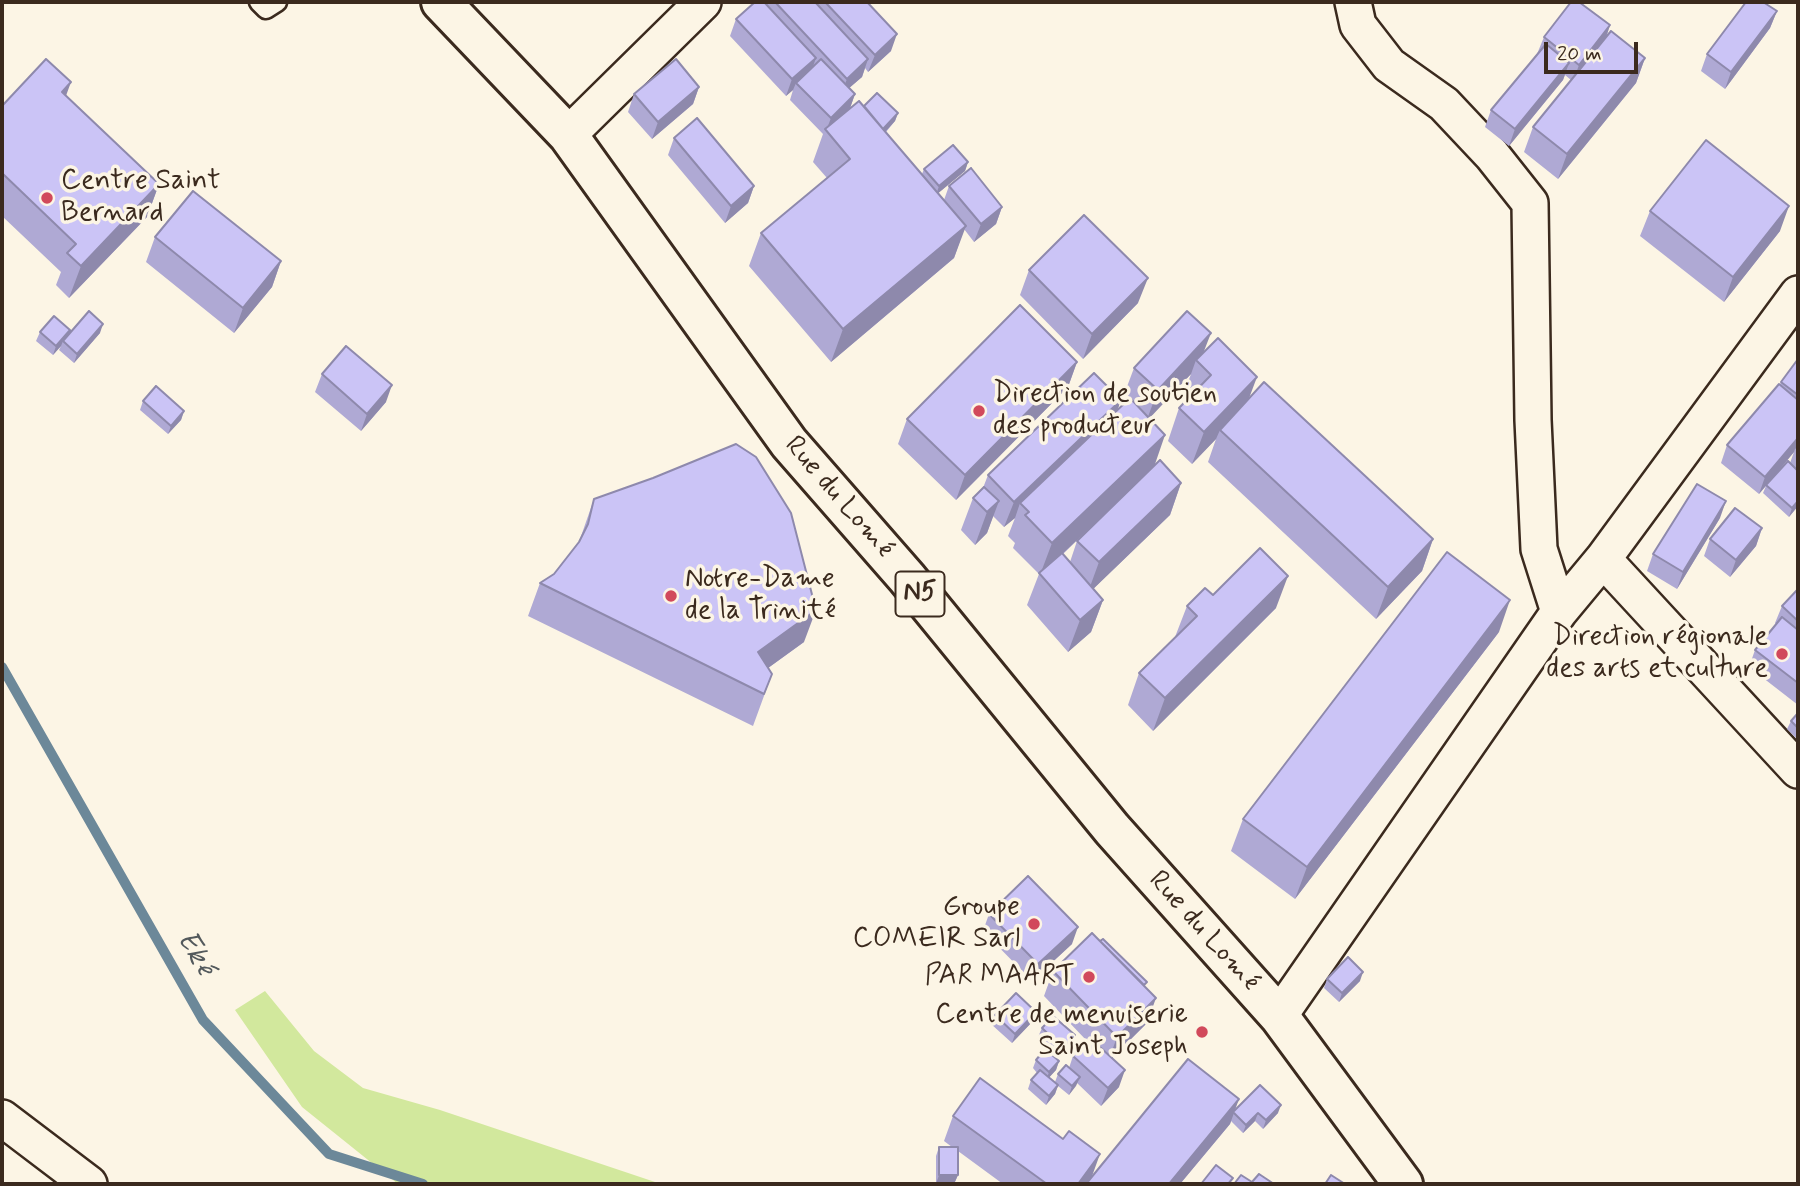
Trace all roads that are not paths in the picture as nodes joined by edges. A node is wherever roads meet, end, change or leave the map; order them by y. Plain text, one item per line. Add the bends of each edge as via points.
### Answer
1 (259, 2) edge
2 (277, 2) edge
3 (441, 2) edge
4 (703, 2) edge
5 (1353, 2) edge
6 (568, 135) junction
7 (1798, 294) edge
8 (1603, 559) junction
9 (1559, 612) junction
10 (1798, 770) edge
11 (1279, 1016) junction
12 (2, 1118) edge
13 (89, 1184) edge
14 (1403, 1184) edge

1 - 2 lane via 266,9
3 - 6 main road, Rue du Lomé / N5
4 - 6 street
5 - 9 street via 1359,25 1389,65 1444,104 1530,204 1539,549
6 - 11 main road, Rue du Lomé / N5 via 789,443 915,588 1112,829
7 - 8 street
8 - 9 street
8 - 10 street
9 - 11 street
11 - 14 main road, Rue du Lomé / N5
12 - 13 street

